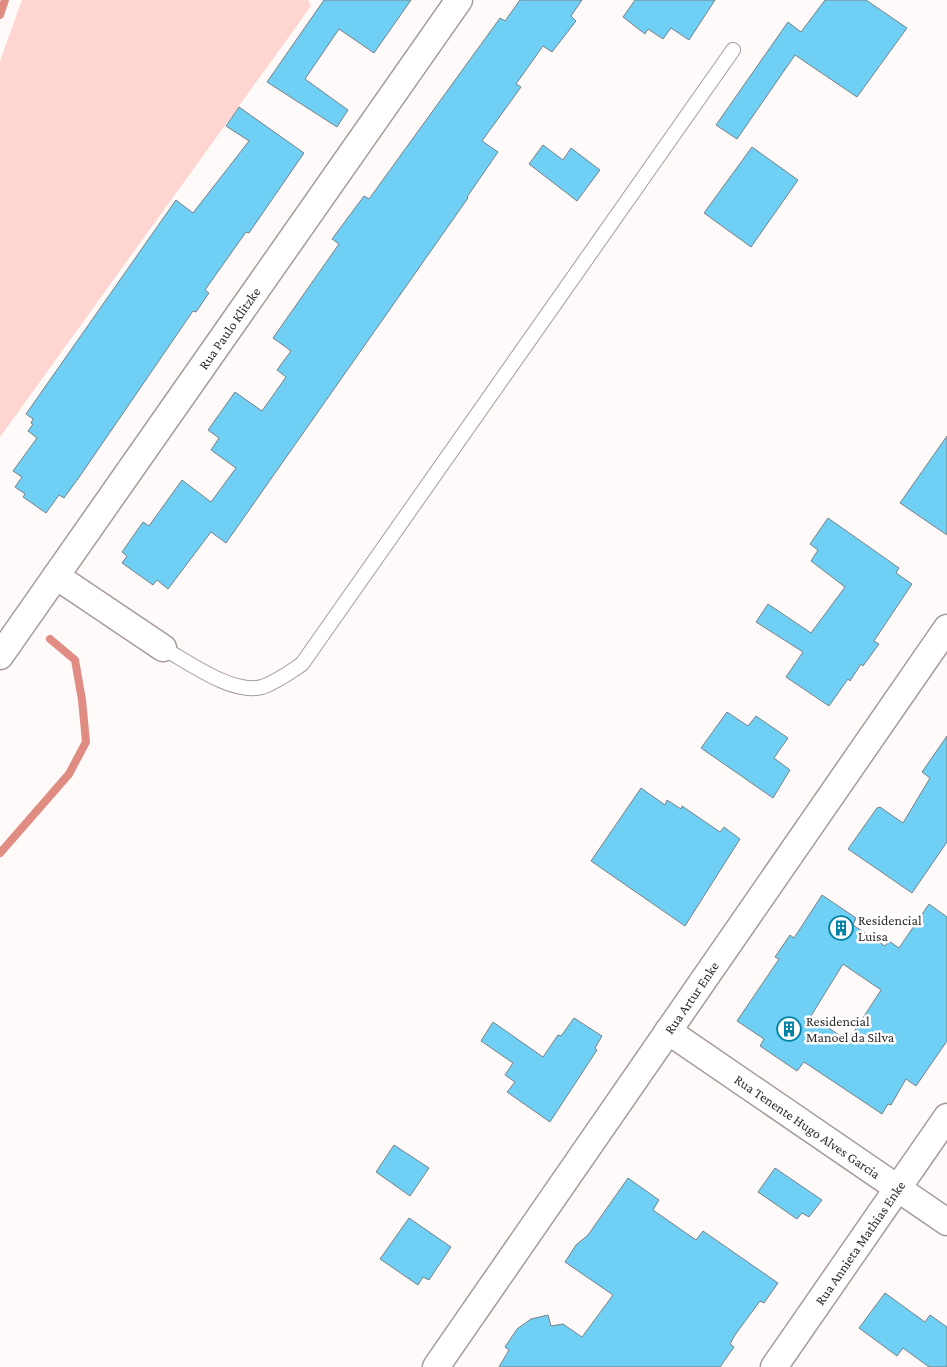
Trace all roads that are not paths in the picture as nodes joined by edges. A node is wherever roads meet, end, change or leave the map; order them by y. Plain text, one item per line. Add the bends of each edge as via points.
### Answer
1 (459, 0) edge
2 (733, 50) dead end
3 (56, 576) junction
4 (947, 628) edge
5 (163, 648) joint
6 (0, 656) edge
7 (668, 1031) junction
8 (947, 1117) edge
9 (898, 1188) junction
10 (947, 1222) edge
11 (436, 1367) edge
12 (774, 1367) edge

1 - 3 street, Rua Paulo Klitzke
2 - 5 lane via 302,664 261,687 238,687
3 - 5 street
3 - 6 street, Rua Paulo Klitzke
4 - 7 street, Rua Artur Enke
7 - 9 street, Rua Tenente Hugo Alves Garcia
7 - 11 street, Rua Artur Enke
8 - 9 street, Rua Annieta Mathias Enke
9 - 10 street, Rua Tenente Hugo Alves Garcia
9 - 12 street, Rua Annieta Mathias Enke

